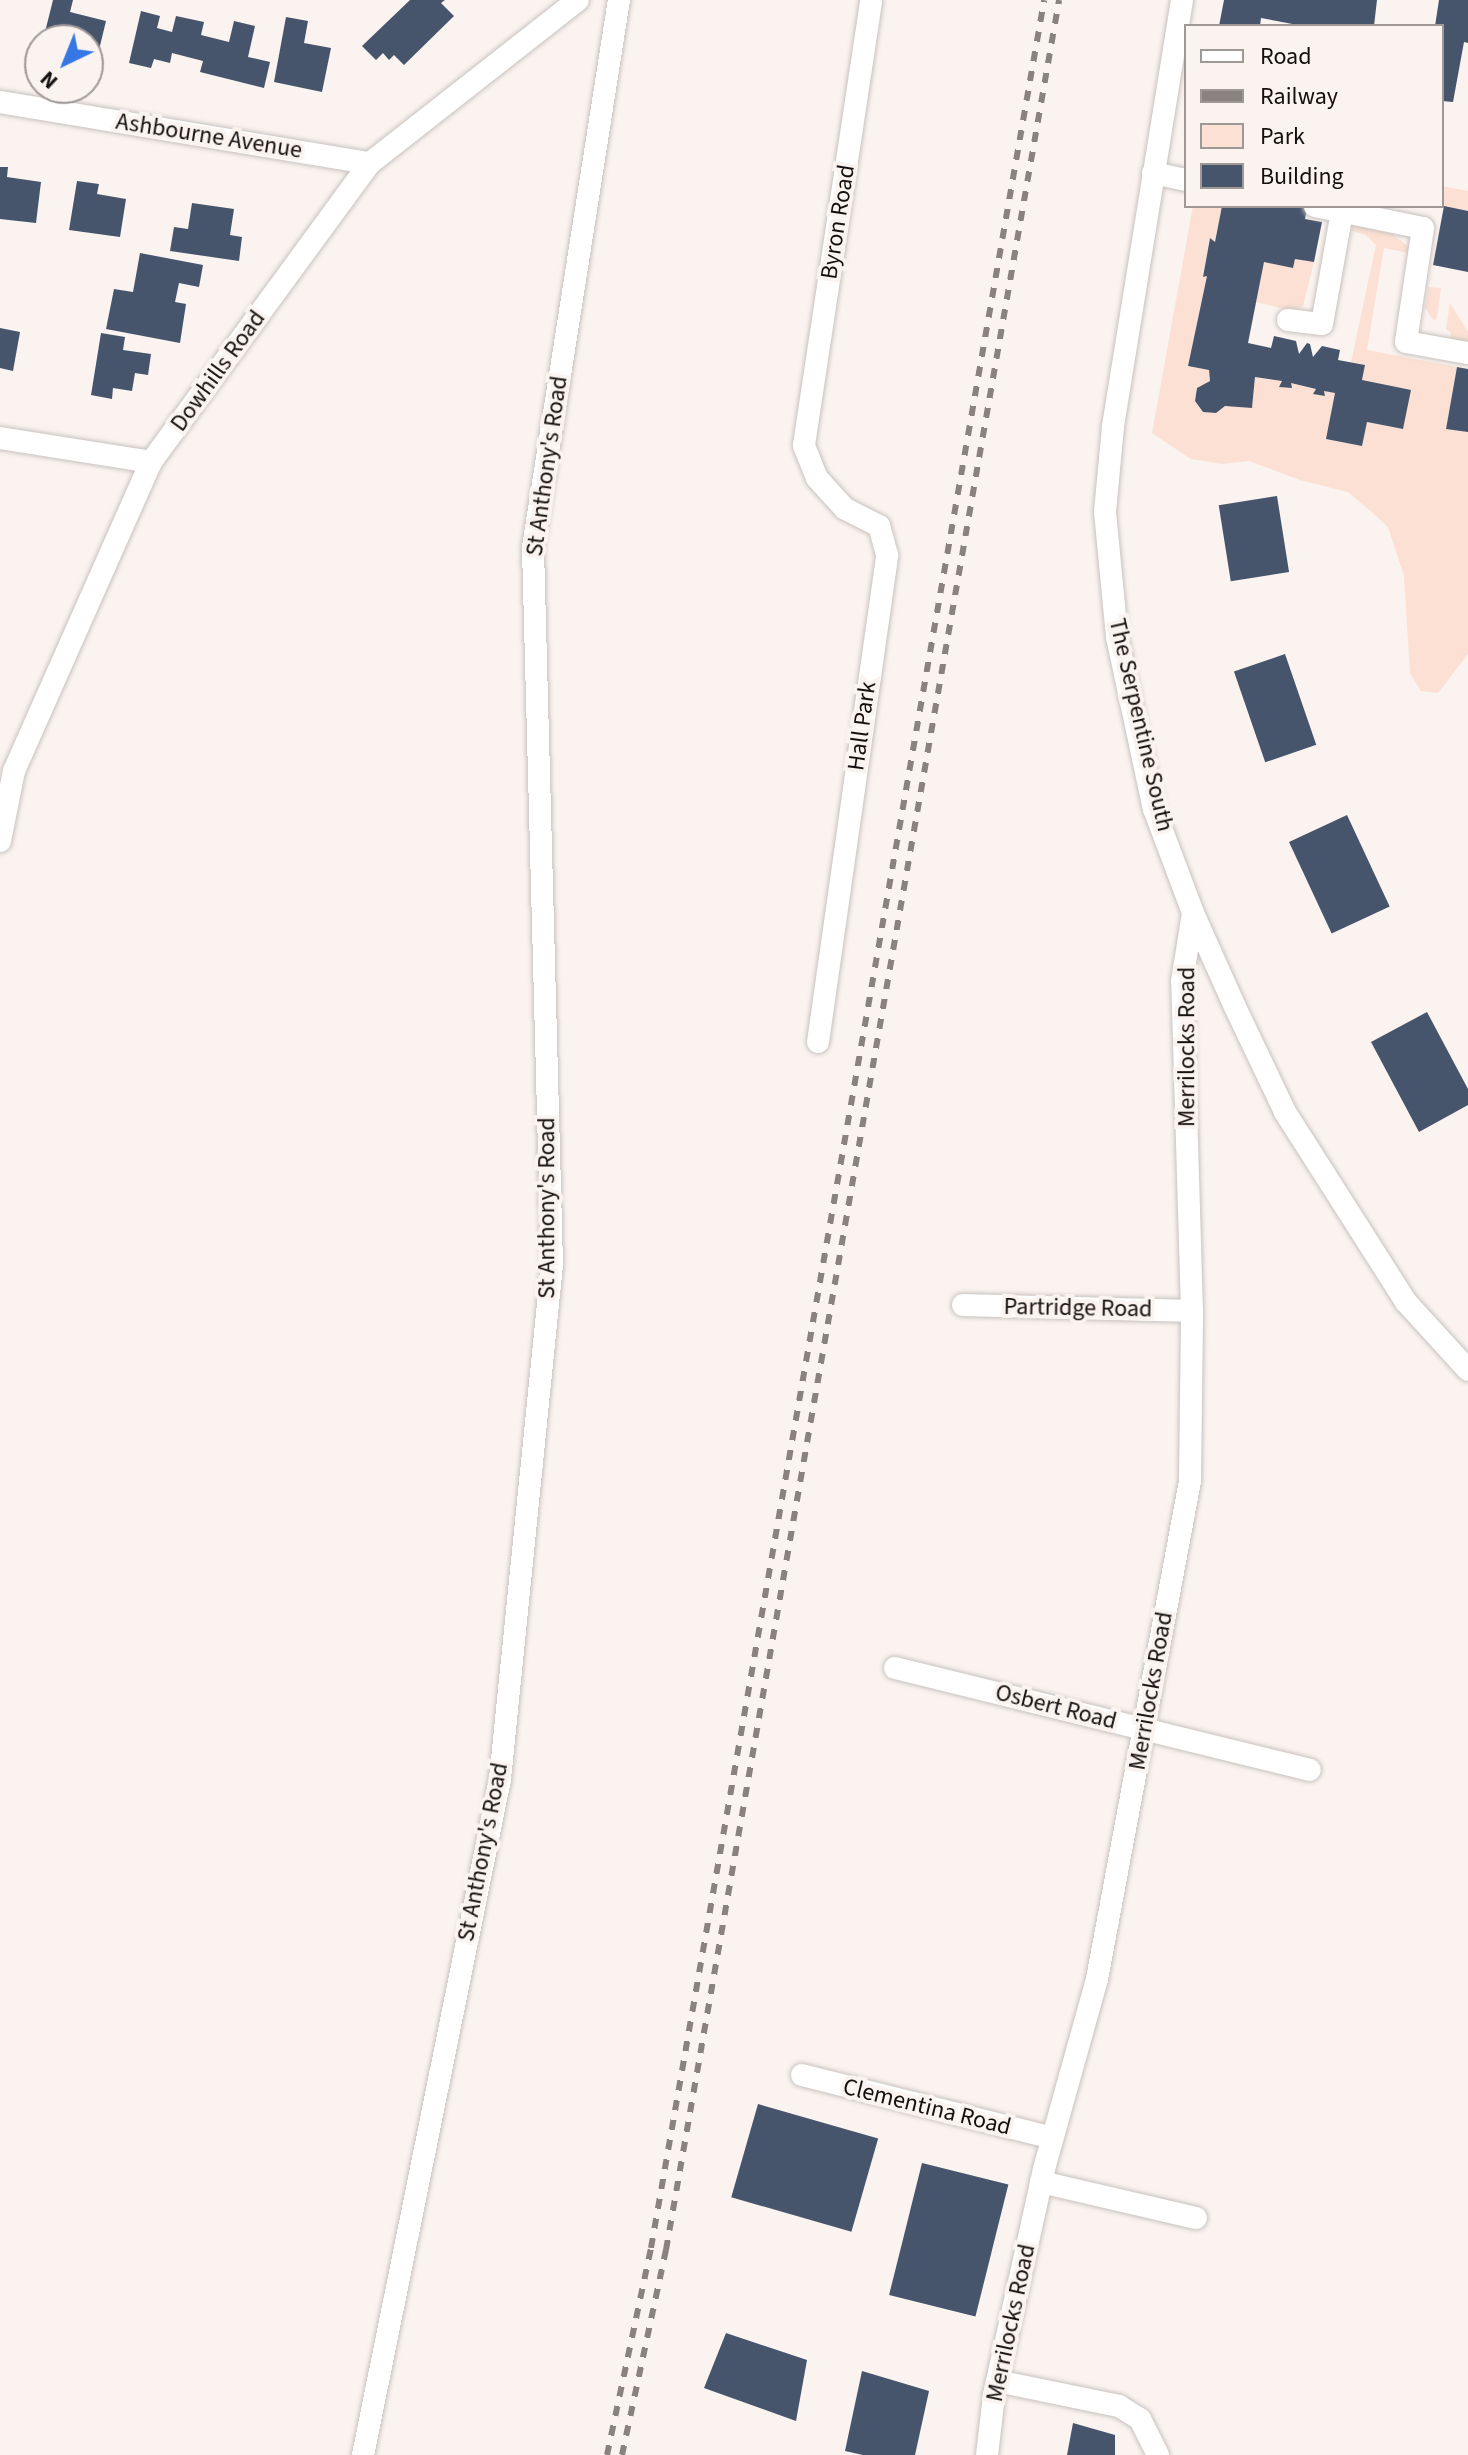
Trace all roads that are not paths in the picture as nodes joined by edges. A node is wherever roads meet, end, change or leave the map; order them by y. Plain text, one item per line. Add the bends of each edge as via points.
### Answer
1 (578, 0) edge
2 (619, 0) edge
3 (871, 0) edge
4 (1182, 0) edge
5 (0, 102) edge
6 (370, 163) junction
7 (1153, 173) junction
8 (1184, 180) edge
9 (1324, 208) edge
10 (1342, 212) junction
11 (1288, 320) dead end
12 (1468, 353) edge
13 (0, 438) edge
14 (804, 445) joint
15 (151, 462) junction
16 (7, 770) edge
17 (0, 841) edge
18 (1193, 913) junction
19 (818, 1042) dead end
20 (963, 1305) dead end
21 (1192, 1311) junction
22 (1468, 1370) edge
23 (895, 1668) dead end
24 (1144, 1728) junction
25 (1310, 1770) dead end
26 (802, 2075) dead end
27 (1052, 2138) junction
28 (1041, 2182) junction
29 (1196, 2218) dead end
30 (997, 2381) junction
31 (363, 2455) edge
32 (987, 2455) edge
33 (1158, 2455) edge

1 - 6 street, Dowhills Road
2 - 31 street, St Anthony's Road via 533,547 552,1264 500,1779
3 - 14 street, Byron Road
4 - 7 street, The Serpentine South
5 - 6 street, Ashbourne Avenue
6 - 15 street, Dowhills Road
7 - 8 street
7 - 18 street, The Serpentine South via 1105,512 1117,637 1154,809
9 - 10 street
10 - 11 street via 1322,324
10 - 12 street via 1423,228 1406,342
13 - 15 street
14 - 19 street, Hall Park via 817,478 845,509 879,526 887,555
15 - 16 street, Dowhills Road
16 - 17 street, Dowhills Road
18 - 21 street, Merrilocks Road via 1182,981
18 - 22 street, The Serpentine South via 1285,1112 1406,1302
20 - 21 street, Partridge Road
21 - 24 street, Merrilocks Road via 1190,1481
23 - 24 street, Osbert Road
24 - 25 street, Osbert Road
24 - 27 street, Merrilocks Road via 1097,1979
26 - 27 street, Clementina Road
27 - 28 street, Merrilocks Road
28 - 29 street
28 - 30 street, Merrilocks Road
30 - 32 street, Merrilocks Road
30 - 33 street via 1119,2406 1140,2419

